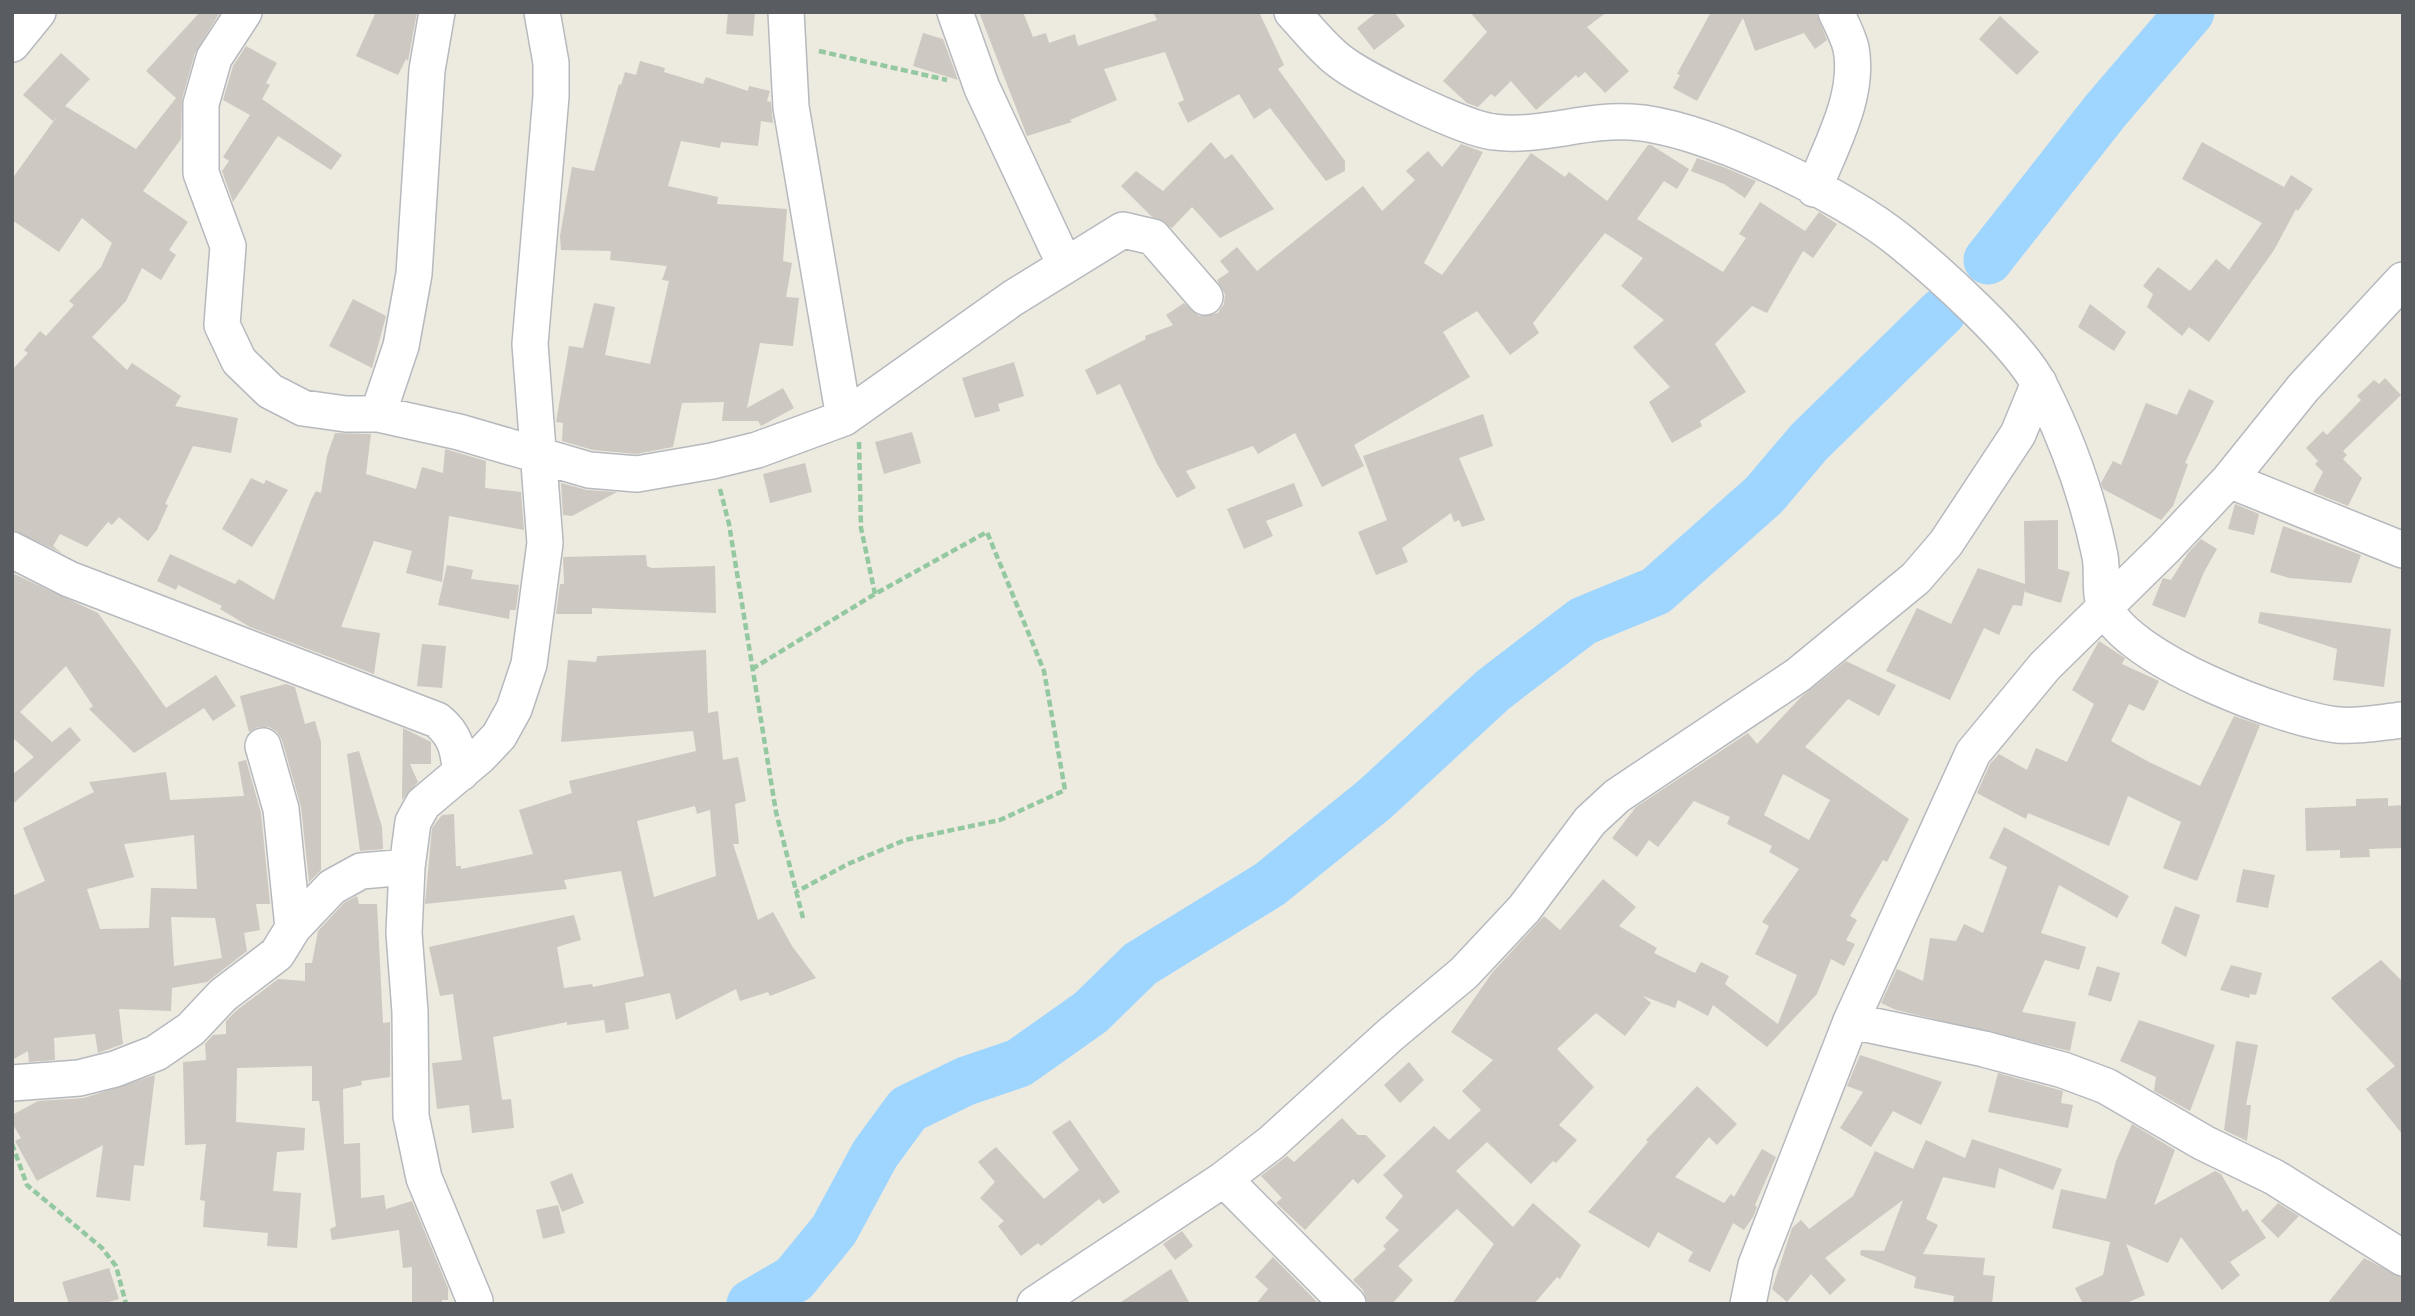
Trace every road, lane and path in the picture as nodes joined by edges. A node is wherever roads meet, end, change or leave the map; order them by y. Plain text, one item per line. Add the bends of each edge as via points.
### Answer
1 (38, 12) edge
2 (244, 12) edge
3 (437, 12) edge
4 (542, 12) edge
5 (955, 12) edge
6 (1292, 12) edge
7 (1836, 12) edge
8 (787, 28) edge
9 (12, 44) edge
10 (982, 88) junction
11 (1814, 189) junction
12 (1064, 264) junction
13 (1205, 297) dead end
14 (2398, 297) edge
15 (2039, 383) junction
16 (854, 412) junction
17 (378, 414) junction
18 (539, 457) junction
19 (712, 461) junction
20 (2228, 480) junction
21 (12, 550) edge
22 (2403, 550) edge
23 (875, 594) junction
24 (2104, 606) junction
25 (752, 669) junction
26 (2403, 720) edge
27 (262, 746) dead end
28 (461, 773) junction
29 (407, 867) junction
30 (796, 892) junction
31 (803, 918) dead end
32 (293, 928) junction
33 (1851, 1021) junction
34 (12, 1083) edge
35 (12, 1144) edge
36 (1223, 1179) junction
37 (2403, 1258) edge
38 (475, 1301) dead end
39 (125, 1304) edge
40 (1035, 1304) edge
41 (1348, 1304) edge
42 (1748, 1304) edge

1 - 9 street
2 - 17 street via 214,58 201,104 201,173 228,246 222,325 239,361 270,391 303,408
3 - 17 street via 427,71 414,274 401,346
4 - 18 street via 551,63 551,96 530,344
5 - 10 street
6 - 11 street via 1339,61 1424,107 1491,132 1632,121 1705,138
7 - 11 street via 1851,46 1853,76
8 - 10 path
8 - 16 street via 791,107
10 - 12 street
11 - 15 street via 1898,239 1990,325
12 - 13 street via 1123,230 1153,237
12 - 16 street via 933,352
14 - 20 street via 2303,388
15 - 24 street via 2082,486 2100,558
15 - 36 street via 2018,434 1946,543 1916,578 1798,675 1617,796 1590,821 1524,909 1464,972 1271,1143
16 - 19 street via 757,450
16 - 23 path via 861,528
17 - 18 street via 459,432
18 - 19 street via 589,470 638,474
18 - 28 street via 545,542 529,664 499,736
19 - 25 path via 729,524
20 - 22 street
20 - 24 street
21 - 28 street via 69,579 437,720 450,730
23 - 25 path
23 - 30 path via 988,532 1044,671 1065,790 1000,820 905,840
24 - 26 street via 2126,635 2175,669 2296,716 2340,726
24 - 33 street via 2027,686 1973,753
25 - 30 path via 776,812
27 - 32 street via 281,809
28 - 29 street via 423,804 413,822
29 - 32 street via 361,871 332,887
29 - 38 street via 404,933 411,1116 424,1178
30 - 31 path
32 - 34 street via 276,954 223,995 191,1029 156,1053 79,1078
33 - 37 street via 1984,1049 2106,1086 2274,1177
33 - 42 street via 1756,1265
35 - 39 path via 27,1185 102,1248 116,1266
36 - 40 street
36 - 41 street

